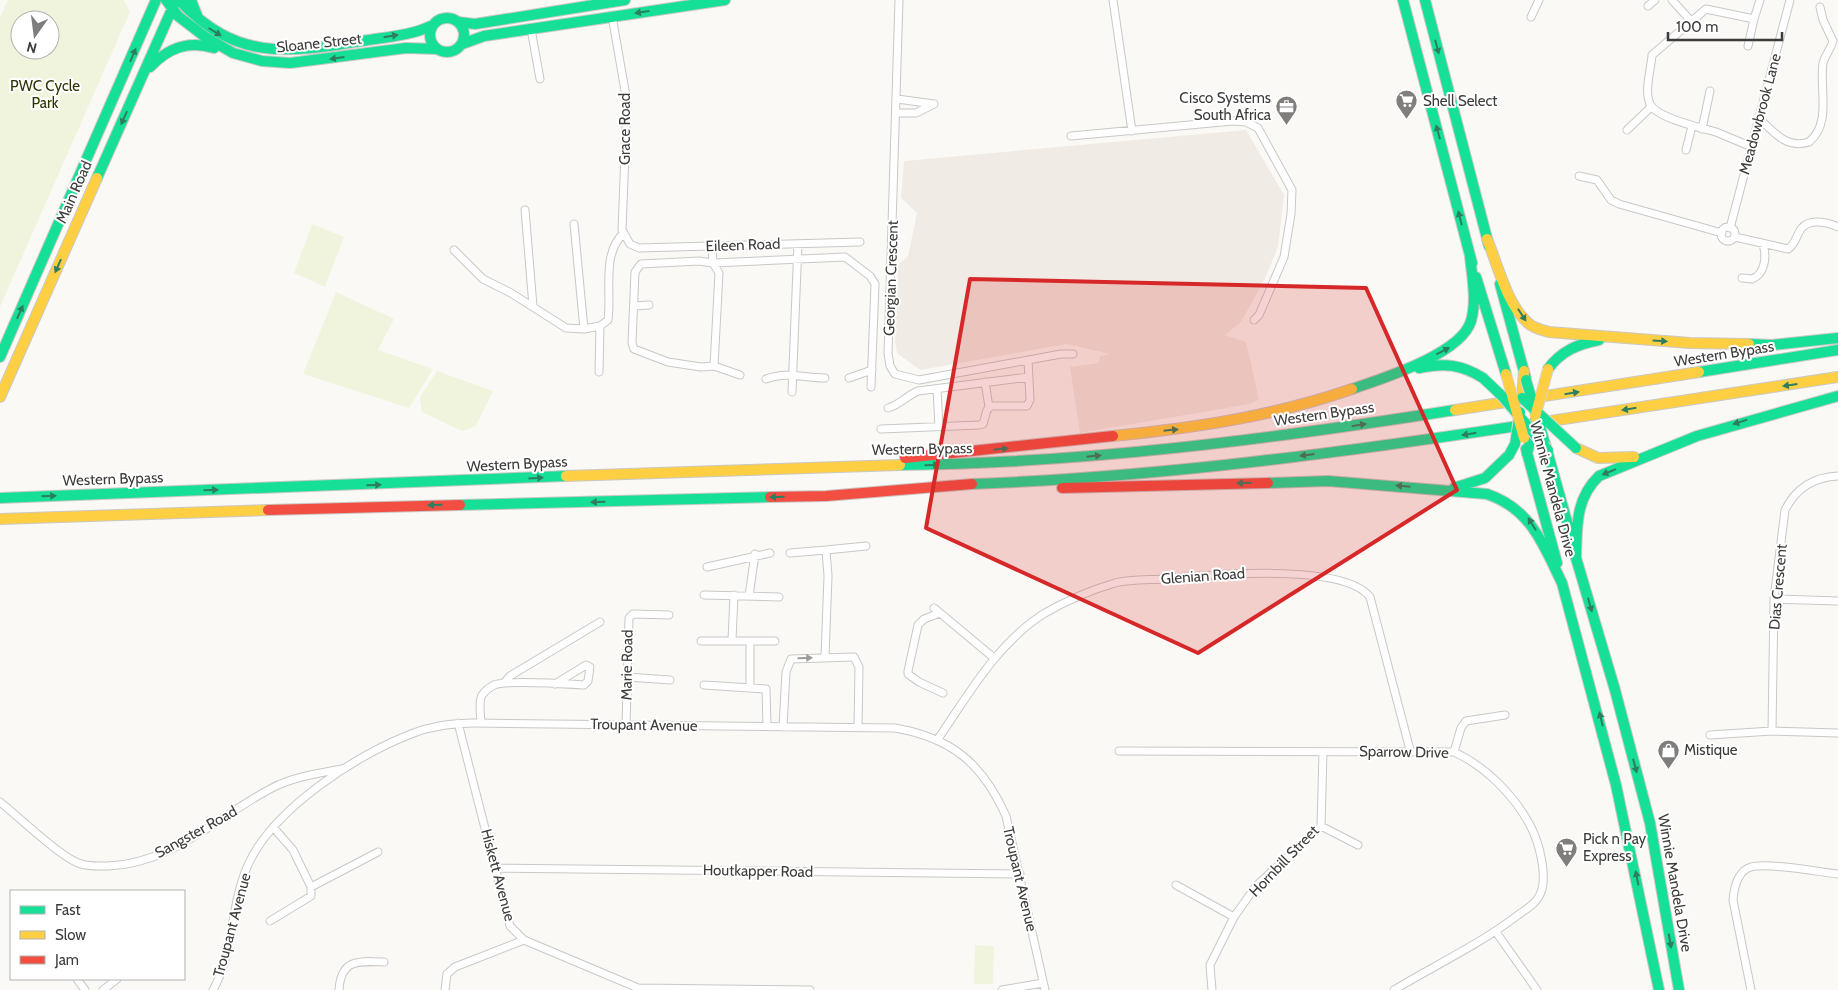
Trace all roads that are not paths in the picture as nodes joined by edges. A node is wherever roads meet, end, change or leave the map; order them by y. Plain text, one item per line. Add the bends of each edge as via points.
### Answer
1 (156, 0) edge
2 (166, 0) edge
3 (191, 0) edge
4 (625, 0) edge
5 (725, 0) edge
6 (898, 0) edge
7 (1113, 0) edge
8 (1402, 0) edge
9 (1425, 0) edge
10 (1539, 0) edge
11 (1655, 0) edge
12 (1672, 0) edge
13 (1760, 0) edge
14 (1790, 0) edge
15 (175, 3) edge
16 (1648, 6) dead end
17 (1820, 7) dead end
18 (558, 11) junction
19 (612, 16) junction
20 (1531, 17) dead end
21 (510, 18) junction
22 (1754, 19) junction
23 (198, 20) junction
24 (489, 21) junction
25 (1691, 21) junction
26 (458, 22) junction
27 (433, 26) junction
28 (532, 29) junction
29 (497, 34) junction
30 (462, 44) junction
31 (1748, 46) dead end
32 (437, 49) junction
33 (246, 60) junction
34 (144, 74) junction
35 (540, 79) dead end
36 (1710, 91) dead end
37 (897, 99) junction
38 (1651, 107) junction
39 (896, 113) junction
40 (1759, 118) junction
41 (1692, 126) junction
42 (1702, 128) junction
43 (1627, 130) dead end
44 (1132, 131) junction
45 (1071, 136) dead end
46 (1752, 147) junction
47 (1686, 150) dead end
48 (1578, 176) dead end
49 (525, 210) dead end
50 (574, 224) dead end
51 (1838, 227) edge
52 (1730, 228) junction
53 (624, 233) junction
54 (1722, 233) junction
55 (1734, 237) junction
56 (1487, 239) junction
57 (628, 241) joint
58 (860, 242) dead end
59 (798, 244) junction
60 (1763, 244) junction
61 (712, 246) junction
62 (454, 250) dead end
63 (1470, 256) junction
64 (797, 259) junction
65 (713, 264) junction
66 (1742, 278) dead end
67 (533, 306) junction
68 (634, 306) junction
69 (649, 306) dead end
70 (1254, 320) dead end
71 (600, 326) junction
72 (584, 329) junction
73 (1611, 337) junction
74 (1838, 338) edge
75 (1838, 350) edge
76 (1073, 354) dead end
77 (0, 357) edge
78 (1028, 360) junction
79 (714, 366) junction
80 (872, 370) junction
81 (1524, 371) junction
82 (598, 372) dead end
83 (1400, 372) junction
84 (792, 374) junction
85 (1506, 374) junction
86 (740, 375) dead end
87 (1029, 377) junction
88 (1838, 377) edge
89 (825, 378) dead end
90 (849, 378) dead end
91 (766, 379) dead end
92 (985, 382) junction
93 (871, 387) dead end
94 (937, 389) junction
95 (792, 392) dead end
96 (1838, 396) edge
97 (0, 397) edge
98 (1522, 398) junction
99 (989, 407) junction
100 (888, 408) dead end
101 (1536, 412) junction
102 (1518, 417) junction
103 (939, 427) junction
104 (881, 429) dead end
105 (1532, 432) junction
106 (1548, 450) junction
107 (1653, 453) junction
108 (1527, 454) junction
109 (830, 466) junction
110 (1838, 476) edge
111 (1444, 490) junction
112 (826, 496) junction
113 (0, 498) edge
114 (0, 519) edge
115 (866, 546) dead end
116 (826, 550) junction
117 (770, 553) dead end
118 (790, 553) dead end
119 (754, 554) junction
120 (1576, 558) junction
121 (707, 567) dead end
122 (1562, 583) junction
123 (704, 595) dead end
124 (734, 595) junction
125 (749, 596) junction
126 (779, 597) dead end
127 (1774, 599) junction
128 (1838, 601) edge
129 (934, 608) dead end
130 (940, 613) junction
131 (669, 615) dead end
132 (600, 622) dead end
133 (732, 640) junction
134 (701, 641) dead end
135 (750, 641) junction
136 (775, 641) dead end
137 (825, 658) junction
138 (994, 658) junction
139 (627, 677) junction
140 (670, 680) dead end
141 (504, 683) junction
142 (555, 684) junction
143 (704, 686) dead end
144 (750, 686) junction
145 (943, 693) dead end
146 (1506, 715) dead end
147 (481, 722) junction
148 (458, 723) junction
149 (626, 725) junction
150 (767, 726) junction
151 (783, 727) junction
152 (858, 728) junction
153 (1772, 731) junction
154 (1838, 733) edge
155 (1710, 735) dead end
156 (938, 739) junction
157 (1410, 750) junction
158 (1119, 751) dead end
159 (1323, 752) junction
160 (1454, 752) junction
161 (347, 768) junction
162 (0, 802) edge
163 (1321, 826) junction
164 (273, 827) junction
165 (1358, 845) dead end
166 (378, 852) dead end
167 (496, 868) junction
168 (1020, 874) junction
169 (1838, 874) edge
170 (1176, 885) dead end
171 (311, 887) junction
172 (1234, 917) junction
173 (270, 921) dead end
174 (1496, 932) junction
175 (524, 940) junction
176 (384, 962) dead end
177 (116, 980) edge
178 (1044, 986) edge
179 (638, 989) edge
180 (102, 990) edge
181 (213, 990) edge
182 (340, 990) edge
183 (445, 990) edge
184 (810, 990) edge
185 (1002, 990) edge
186 (1212, 990) edge
187 (1394, 990) edge
188 (1538, 990) edge
189 (1659, 990) edge
190 (1679, 990) edge
191 (1751, 990) edge

77 -> 1 main road, Main Road
2 - 15 main road, Sloane Street
3 - 23 main road
4 - 18 main road
5 -> 19 main road
6 - 37 street, Georgian Crescent
7 - 44 street
63 -> 8 main road, Winnie Mandela Drive
9 -> 56 main road, Winnie Mandela Drive
10 - 20 street
11 - 16 street
12 - 25 street
13 - 22 street
14 - 40 street, Meadowbrook Lane
15 - 23 main road, Sloane Street
15 - 33 main road, Sloane Street via 210,41
15 - 34 main road, Main Road
17 - 40 street via 1822,20 1833,41 1823,63 1823,114 1819,131 1809,142 1793,144 1776,136
18 - 19 main road via 608,9
18 - 21 main road
19 - 28 main road
19 - 53 street, Grace Road via 627,102
21 - 24 main road
21 - 28 main road via 528,23
22 - 25 street via 1706,9
22 - 31 street
23 -> 27 main road, Sloane Street via 223,36 246,45 291,50 413,32
24 - 26 main road via 475,24
24 - 29 main road
25 - 38 street via 1652,55 1648,92
26 - 27 main road via 445,18
26 - 30 main road via 465,35
27 - 32 main road via 430,35
28 - 29 main road
28 - 35 street
29 - 30 main road
30 - 32 main road via 448,52
32 -> 33 main road, Sloane Street via 411,47 288,64
33 - 34 main road via 209,46 187,44 165,53
34 -> 97 main road, Main Road
36 - 42 street
37 - 39 street, Georgian Crescent
37 - 39 street via 934,104 916,113
38 - 41 street
38 - 43 street
39 - 78 street, Georgian Crescent via 890,366 895,374 919,380
40 - 46 street, Meadowbrook Lane
41 - 42 street
41 - 47 street
42 - 46 street
44 - 45 street
44 - 70 street via 1240,121 1253,124 1264,136 1289,183 1292,204 1284,257 1260,316
46 - 52 street, Meadowbrook Lane
48 - 54 street via 1597,180 1611,200 1619,204
49 - 67 street
50 - 72 street
51 - 60 street via 1808,222 1801,228 1791,248
52 - 54 street
52 - 55 street via 1735,232
53 - 57 street, Grace Road
53 - 71 street via 614,245 608,317
54 - 55 street via 1727,241
55 - 60 street
56 -> 73 main road via 1525,321 1548,332
56 - 81 main road, Winnie Mandela Drive
57 - 61 street, Eileen Road via 639,248
58 - 59 street, Eileen Road
59 - 61 street, Eileen Road
59 - 64 street
60 - 66 street via 1766,257 1760,273 1752,280
61 - 65 street
62 - 67 street via 483,279
83 -> 63 main road via 1447,350 1467,330 1474,305
63 - 85 main road, Winnie Mandela Drive
64 - 65 street
64 - 80 street via 843,256 873,280 876,288
64 - 84 street
65 - 68 street via 700,260 640,264 635,272
65 - 79 street via 719,273
67 - 72 street via 566,328
68 - 69 street
68 - 79 street via 634,349 668,362
71 - 72 street
71 - 82 street
73 -> 74 main road via 1772,345
73 - 101 main road, bridge via 1573,346 1561,353 1548,369
109 -> 75 main road, Western Bypass via 1051,460 1208,444 1340,428
76 - 78 street, Georgian Crescent
78 - 87 street
79 - 86 street
80 - 90 street
80 - 93 street
81 - 98 main road
81 - 101 main road, Winnie Mandela Drive, bridge
83 - 102 main road, bridge via 1451,363 1464,367 1483,378
109 -> 83 main road via 1218,424 1280,411
84 - 89 street
84 - 91 street
84 - 95 street
85 - 98 main road, bridge
85 - 102 main road, Winnie Mandela Drive, bridge
87 - 92 street
87 - 99 street via 1030,400 1027,406
88 -> 112 main road via 1441,438 1210,467
92 - 94 street
92 - 99 street
94 - 100 street via 913,393
94 - 103 street
96 -> 107 main road via 1748,420
98 - 101 main road, bridge
98 - 102 main road, bridge
99 - 103 street via 983,424
101 - 105 main road, bridge
101 - 106 main road, Winnie Mandela Drive, bridge
101 - 107 main road, bridge via 1576,448 1598,458 1607,460
102 - 105 main road, bridge
102 - 108 main road, Winnie Mandela Drive, bridge
102 - 111 main road, bridge via 1515,444 1509,455 1485,478
103 - 104 street
105 - 106 main road, bridge
105 - 108 main road
106 - 120 main road, Winnie Mandela Drive
107 -> 120 main road via 1599,476 1591,483 1579,504
108 - 122 main road, Winnie Mandela Drive
113 -> 109 main road, Western Bypass
110 - 127 street, Dias Crescent via 1818,478 1791,498 1785,510
111 -> 112 main road via 1328,481
122 -> 111 main road via 1530,520 1516,506 1498,497
112 -> 114 main road
115 - 116 street
116 - 118 street
116 - 137 street
117 - 119 street
119 - 121 street
119 - 125 street
120 -> 190 main road, Winnie Mandela Drive via 1650,823
189 -> 122 main road, Winnie Mandela Drive via 1627,826 1592,684
123 - 124 street
124 - 125 street
124 - 133 street
125 - 126 street
127 - 128 street
127 - 153 street, Dias Crescent
129 - 130 street
130 - 138 street
130 - 145 street via 918,625 908,674
131 - 139 street, Marie Road via 630,615
132 - 141 street via 510,676
133 - 134 street
133 - 135 street
135 - 136 street
135 - 144 street
151 -> 137 street via 789,662 794,658
137 - 152 street via 854,657 858,663
138 - 156 street, Glenian Road
138 - 157 street, Glenian Road via 1044,613 1117,583 1244,572 1339,581 1357,585 1370,597
139 - 140 street
139 - 149 street, Marie Road
141 - 142 street
141 - 147 street via 493,685 483,694
142 - 142 street via 587,684 590,667 586,665
143 - 144 street
144 - 150 street via 763,687 768,692
146 - 160 street via 1466,721
147 - 148 street, Troupant Avenue
147 - 149 street, Troupant Avenue
148 - 161 street, Troupant Avenue via 412,733
148 - 167 street, Hiskett Avenue
149 - 150 street, Troupant Avenue
150 - 151 street, Troupant Avenue
151 - 152 street, Troupant Avenue
152 - 156 street, Troupant Avenue via 895,728
153 - 154 street
153 - 155 street
156 - 168 street, Troupant Avenue via 969,761 995,793 1008,824
157 - 159 street, Sparrow Drive
157 - 160 street, Sparrow Drive
158 - 159 street, Sparrow Drive
159 - 163 street, Hornbill Street
160 - 174 street, Sparrow Drive via 1488,772 1526,818 1533,830 1544,873 1538,899
161 - 162 street, Sangster Road via 298,778 272,788 174,848 153,858 119,866 89,866 72,860
161 - 164 street, Troupant Avenue via 300,800
163 - 165 street
163 - 172 street, Hornbill Street via 1256,886
164 - 171 street via 293,850
164 - 181 street, Troupant Avenue via 244,874 222,971
166 - 171 street
167 - 168 street, Houtkapper Road
167 - 175 street, Hiskett Avenue via 510,926
168 - 178 street, Troupant Avenue
169 - 191 street via 1766,866 1750,867 1740,875 1734,886 1733,900
170 - 172 street
171 - 173 street via 311,896
172 - 186 street, Hornbill Street via 1210,964
174 - 187 street, Sparrow Drive
174 - 188 street
175 - 179 street, Hiskett Avenue
175 - 183 street via 454,967 447,974
176 - 182 street via 350,964 342,974
177 - 180 street
178 - 185 street
179 - 184 street, Hiskett Avenue

